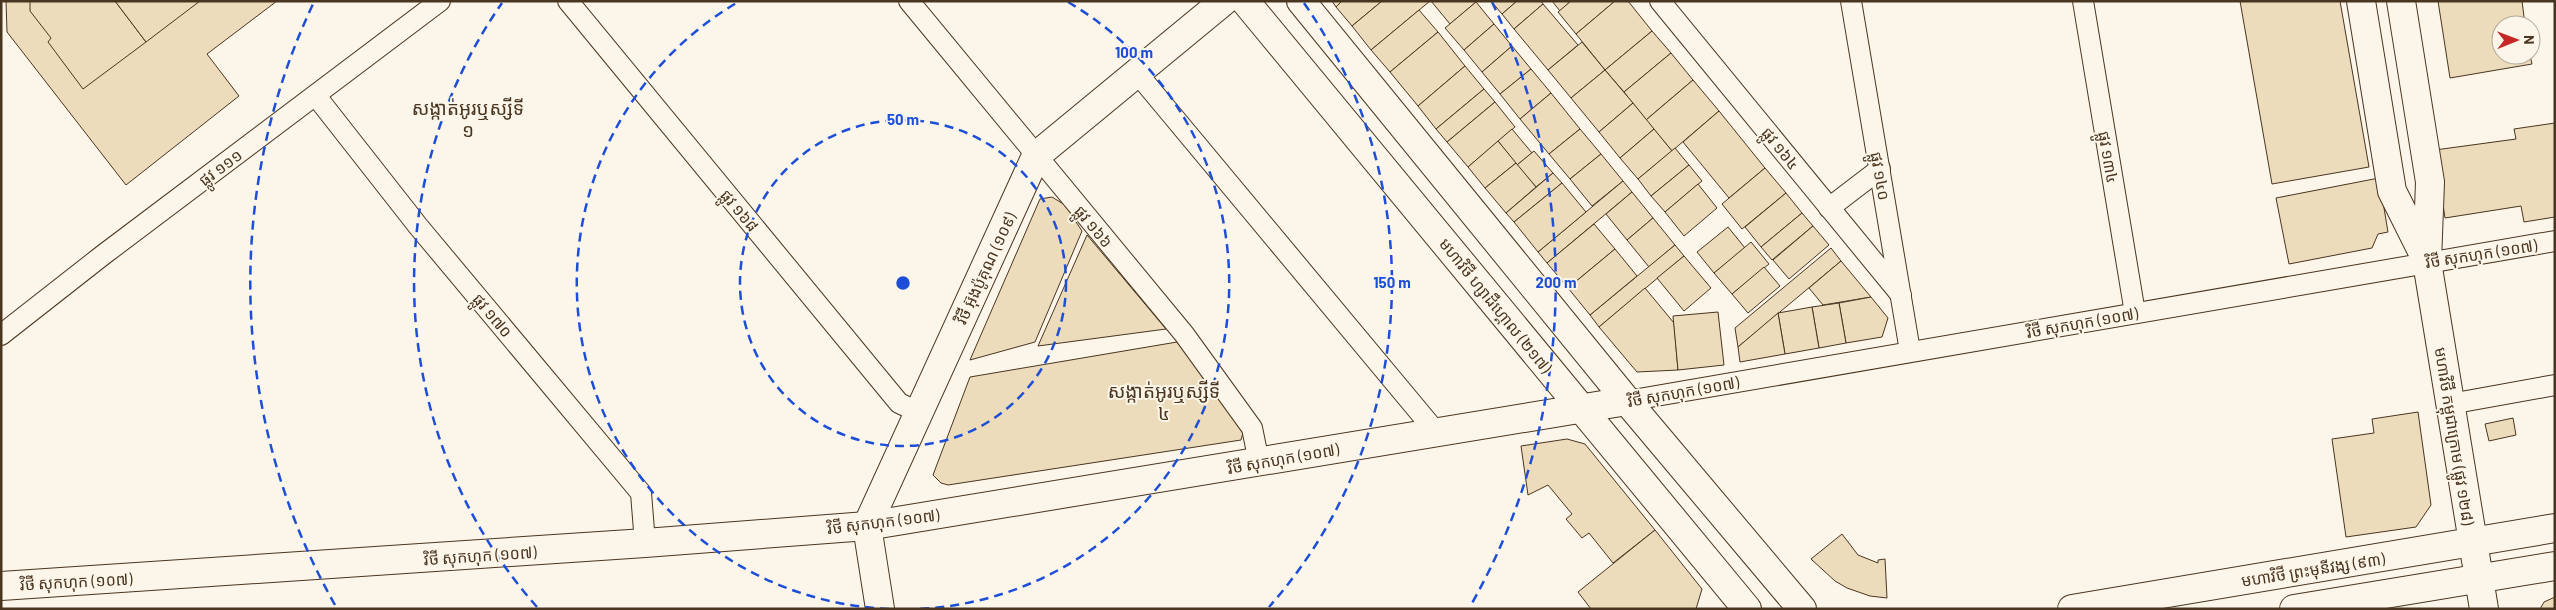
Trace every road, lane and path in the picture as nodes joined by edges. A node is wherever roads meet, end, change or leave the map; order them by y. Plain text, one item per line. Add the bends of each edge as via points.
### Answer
1 (440, 1) edge
2 (568, 1) edge
3 (909, 1) edge
4 (1224, 1) edge
5 (1245, 1) edge
6 (1301, 1) edge
7 (1660, 1) edge
8 (1851, 1) edge
9 (2083, 1) edge
10 (2361, 1) edge
11 (2401, 1) edge
12 (1137, 73) junction
13 (316, 96) junction
14 (1036, 156) junction
15 (1880, 169) junction
16 (1830, 208) junction
17 (2555, 241) edge
18 (2427, 262) junction
19 (1901, 295) junction
20 (2135, 313) junction
21 (1, 335) edge
22 (1910, 351) junction
23 (2555, 386) edge
24 (1627, 400) junction
25 (2450, 404) junction
26 (1580, 408) junction
27 (918, 412) junction
28 (1436, 432) junction
29 (1259, 462) junction
30 (867, 526) junction
31 (2555, 528) edge
32 (2473, 542) junction
33 (645, 543) junction
34 (2555, 566) edge
35 (2479, 579) junction
36 (1, 586) edge
37 (880, 609) edge
38 (1747, 609) edge
39 (1802, 609) edge
40 (2072, 609) edge
41 (2294, 609) edge
42 (2484, 609) edge

1 - 13 street, ផ្លូវ ១១១
2 - 27 street, ផ្លូវ ១៦៨ via 899,403
3 - 14 street, ផ្លូវ ១៦៦
4 - 12 main road, វិថី អ៊ុងប៉ូគុណ (១០៩)
5 - 26 main road, មហាវិថី ហ្សាដឹហ្គោល (២១៧)
6 - 24 main road
7 - 16 street, ផ្លូវ ១៦៤
8 - 15 street, ផ្លូវ ១៤០
9 - 20 street, ផ្លូវ ១៣៤
10 - 18 main road, មហាវិថី កម្ពុជាក្រោម (ផ្លូវ ១២៨) via 2392,191
11 - 18 main road, មហាវិថី កម្ពុជាក្រោម (ផ្លូវ ១២៨) via 2430,182
12 - 14 main road, វិថី អ៊ុងប៉ូគុណ (១០៩)
12 - 28 street
13 - 21 street, ផ្លូវ ១១១ via 103,254
13 - 33 street, ផ្លូវ ១៧០ via 418,226 641,493
14 - 27 main road, វិថី អ៊ុងប៉ូគុណ (១០៩)
14 - 29 street, ផ្លូវ ១៦៦ via 1207,365 1252,428
15 - 16 street
15 - 19 street, ផ្លូវ ១៤០
16 - 19 street, ផ្លូវ ១៦៤
17 - 18 street, វិថី សុកហុក (១០៧)
18 - 20 street, វិថី សុកហុក (១០៧)
18 - 25 main road, មហាវិថី កម្ពុជាក្រោម (ផ្លូវ ១២៨)
19 - 22 street, ផ្លូវ ១៤០
20 - 22 street, វិថី សុកហុក (១០៧)
22 - 24 street, វិថី សុកហុក (១០៧)
23 - 25 street
24 - 26 main road, វិថី សុកហុក (១០៧)
24 - 39 main road
25 - 32 main road, មហាវិថី កម្ពុជាក្រោម (ផ្លូវ ១២៨)
26 - 28 main road, វិថី សុកហុក (១០៧)
26 - 38 main road, មហាវិថី ហ្សាដឹហ្គោល (២១៧)
27 - 30 main road, វិថី អ៊ុងប៉ូគុណ (១០៩)
28 - 29 main road, វិថី សុកហុក (១០៧)
29 - 30 main road, វិថី សុកហុក (១០៧)
30 - 33 main road, វិថី សុកហុក (១០៧)
30 - 37 main road
31 - 32 main road, មហាវិថី ព្រះមុនីវង្ស (៩៣)
32 - 35 main road, មហាវិថី កម្ពុជាក្រោម (ផ្លូវ ១២៨)
32 - 40 main road, មហាវិថី ព្រះមុនីវង្ស (៩៣)
33 - 36 main road, វិថី សុកហុក (១០៧)
34 - 35 main road
35 - 41 main road
35 - 42 main road, មហាវិថី កម្ពុជាក្រោម (ផ្លូវ ១២៨)

